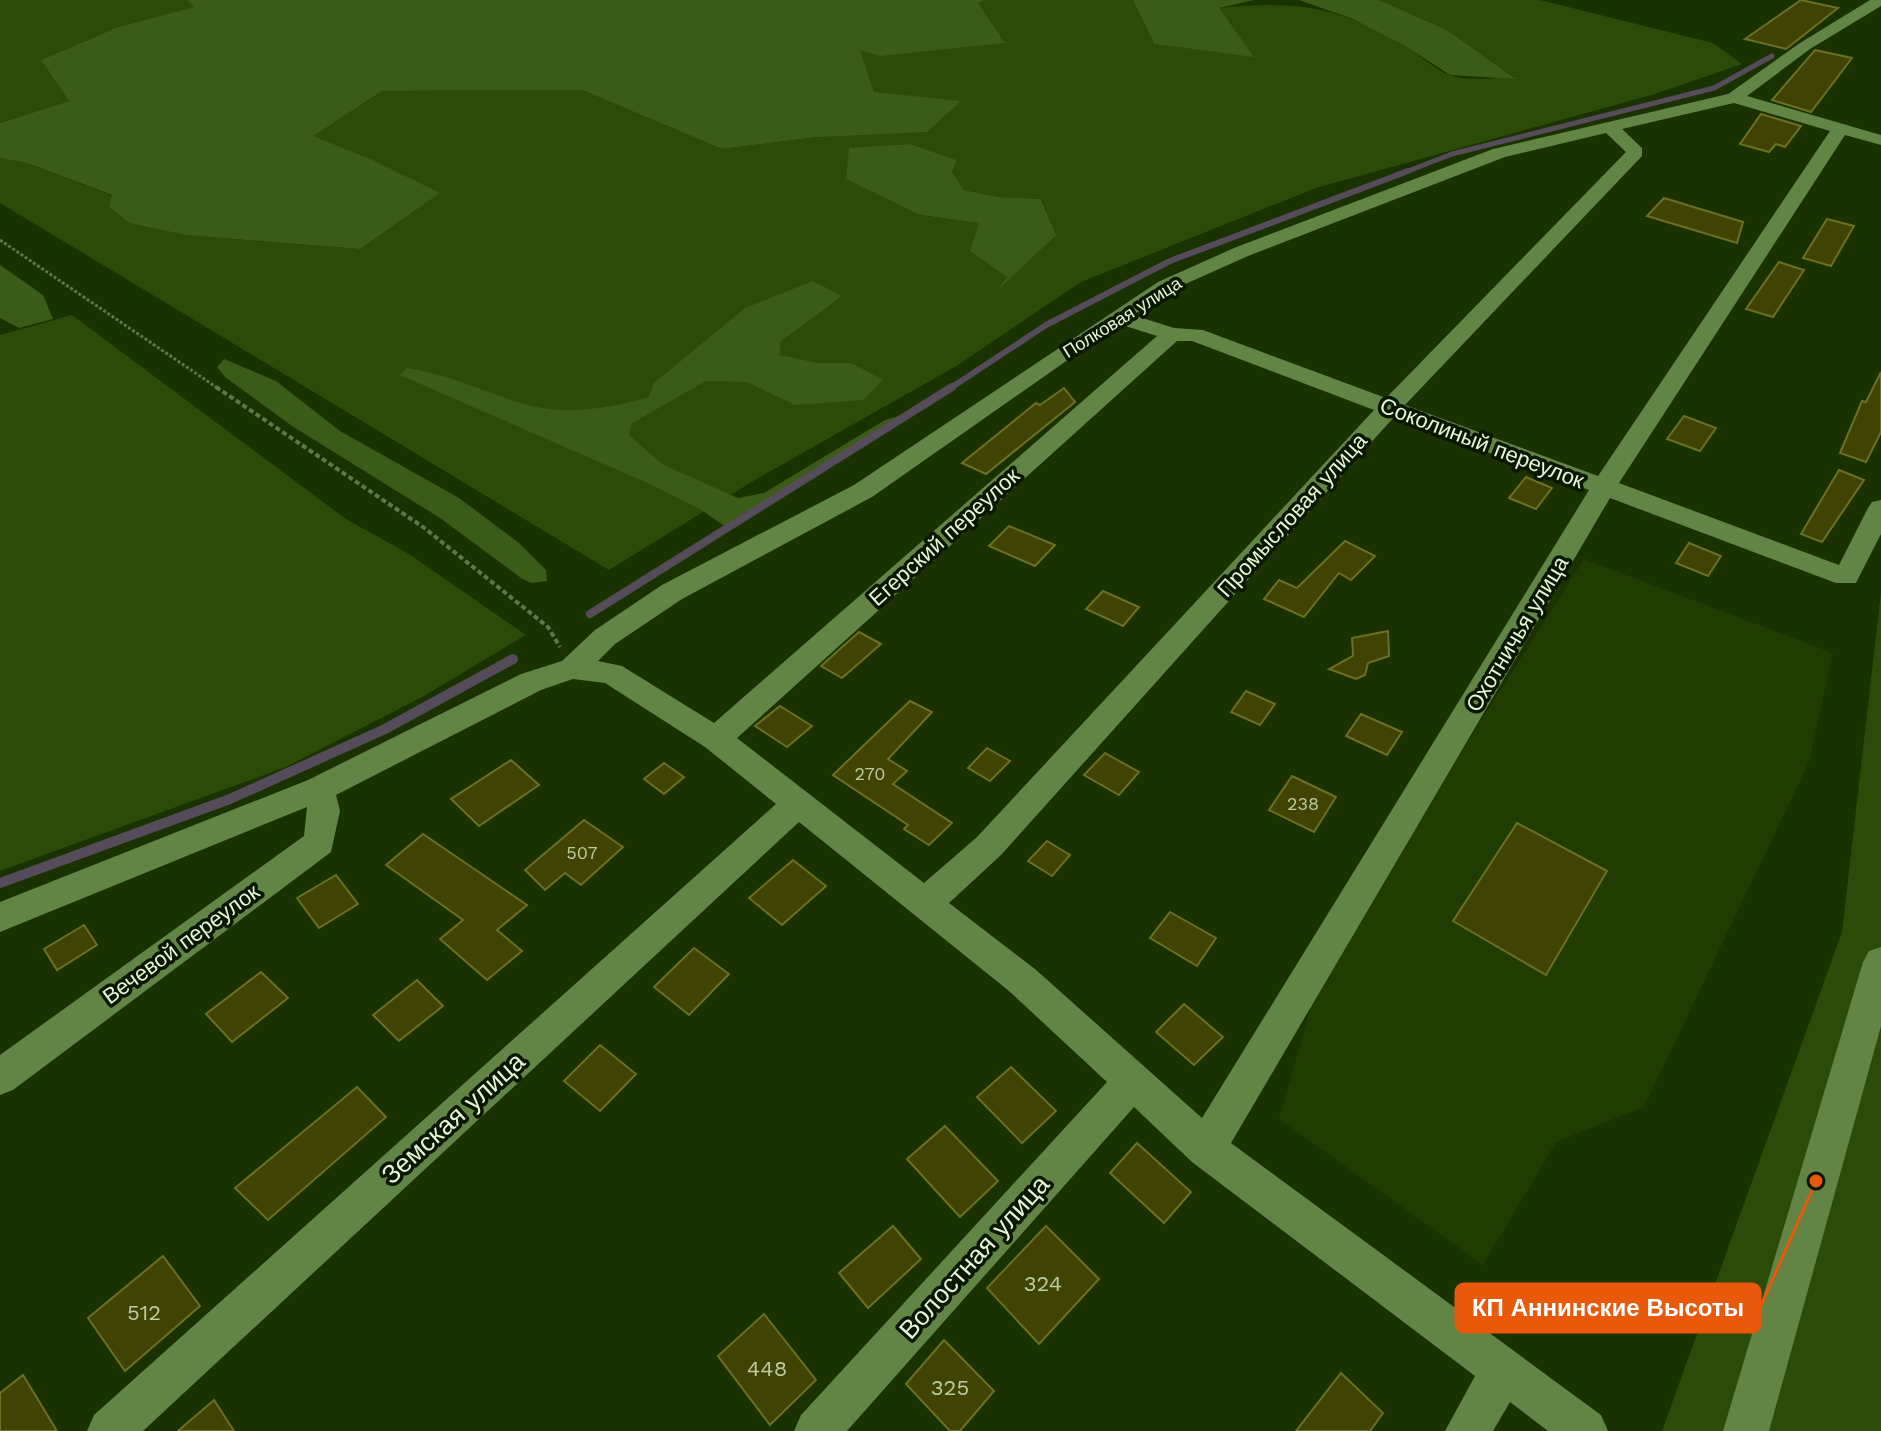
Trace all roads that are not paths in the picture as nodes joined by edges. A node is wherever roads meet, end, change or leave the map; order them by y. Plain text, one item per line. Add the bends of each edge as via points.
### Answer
1 (1880, 0) edge
2 (1734, 98) junction
3 (1610, 127) junction
4 (1840, 129) junction
5 (1881, 140) edge
6 (1116, 316) junction
7 (1172, 334) junction
8 (1389, 408) junction
9 (1603, 488) junction
10 (1881, 508) edge
11 (572, 668) junction
12 (716, 739) junction
13 (319, 789) junction
14 (797, 805) junction
15 (924, 904) junction
16 (0, 917) edge
17 (1881, 962) edge
18 (0, 1077) edge
19 (1132, 1082) junction
20 (1206, 1148) junction
21 (1503, 1372) junction
22 (110, 1431) edge
23 (817, 1431) edge
24 (1468, 1431) edge
25 (1585, 1431) edge
26 (1746, 1431) edge

1 - 2 street
2 - 3 street, Полковая улица
2 - 4 street
3 - 6 street, Полковая улица via 1499,153 1411,185 1241,252 1165,286
3 - 8 street, Промысловая улица via 1636,152
4 - 5 street
4 - 9 street, Охотничья улица
6 - 7 street, Соколиный переулок
6 - 11 street, Полковая улица via 863,491 672,592 605,637
7 - 8 street, Соколиный переулок via 1195,335
7 - 12 street, Егерский переулок
8 - 9 street, Соколиный переулок
8 - 15 street, Промысловая улица via 989,846
9 - 10 street, Соколиный переулок via 1846,577
9 - 20 street, Охотничья улица
11 - 12 street via 612,673
11 - 13 street via 531,682
12 - 14 street
13 - 16 street
13 - 18 street, Вечевой переулок via 324,811 319,843
14 - 15 street
14 - 22 street, Земская улица
15 - 19 street via 1022,980
17 - 26 street
19 - 20 street
19 - 23 street, Волостная улица
20 - 21 street
21 - 24 street
21 - 25 street

